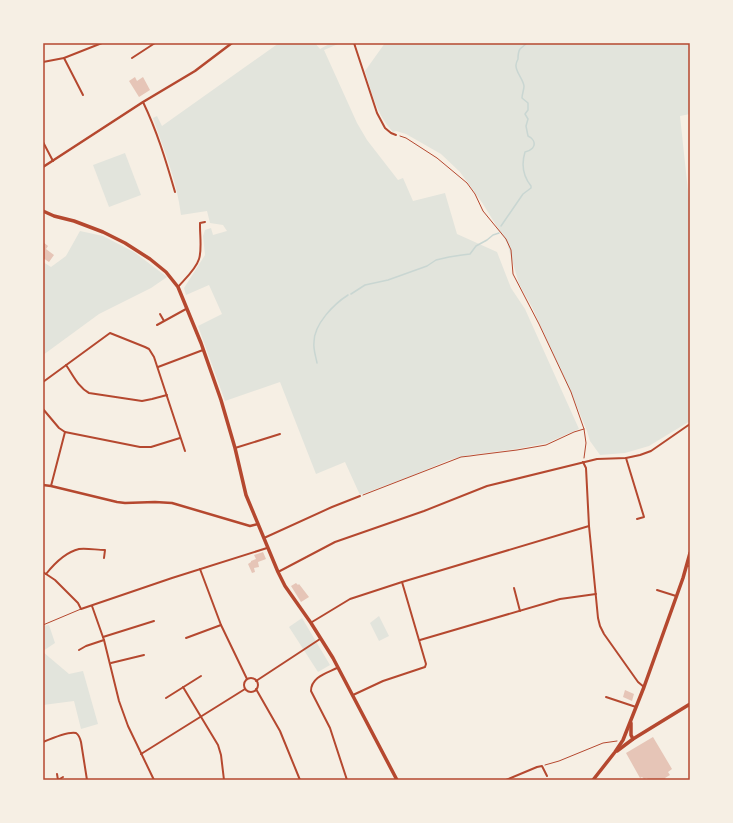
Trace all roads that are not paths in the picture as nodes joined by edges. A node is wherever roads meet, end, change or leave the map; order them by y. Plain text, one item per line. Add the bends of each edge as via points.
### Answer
1 (102, 43) edge
2 (155, 43) edge
3 (232, 43) edge
4 (354, 43) edge
5 (64, 58) junction
6 (132, 58) dead end
7 (43, 62) edge
8 (83, 95) dead end
9 (143, 102) junction
10 (396, 134) road end
11 (43, 142) edge
12 (53, 161) junction
13 (43, 167) edge
14 (175, 192) dead end
15 (43, 211) edge
16 (204, 222) dead end
17 (178, 287) junction
18 (188, 308) junction
19 (160, 314) dead end
20 (164, 321) junction
21 (157, 325) dead end
22 (204, 350) junction
23 (66, 365) junction
24 (158, 367) junction
25 (43, 382) edge
26 (167, 395) junction
27 (43, 409) edge
28 (690, 424) edge
29 (65, 432) junction
30 (280, 434) dead end
31 (180, 438) junction
32 (235, 448) junction
33 (185, 451) dead end
34 (626, 458) junction
35 (583, 462) junction
36 (43, 485) edge
37 (51, 486) junction
38 (360, 496) road end
39 (637, 519) dead end
40 (258, 524) junction
41 (589, 526) junction
42 (264, 538) junction
43 (268, 547) junction
44 (690, 553) edge
45 (104, 558) dead end
46 (689, 566) edge
47 (200, 569) junction
48 (43, 572) edge
49 (278, 572) junction
50 (46, 574) junction
51 (402, 582) junction
52 (514, 588) dead end
53 (657, 590) dead end
54 (596, 594) junction
55 (676, 596) junction
56 (92, 606) junction
57 (81, 609) junction
58 (520, 611) junction
59 (154, 621) dead end
60 (311, 623) junction
61 (43, 625) edge
62 (221, 625) junction
63 (104, 638) junction
64 (186, 638) dead end
65 (321, 639) junction
66 (420, 640) junction
67 (79, 650) dead end
68 (144, 655) dead end
69 (111, 663) junction
70 (338, 667) junction
71 (201, 676) dead end
72 (247, 679) junction
73 (256, 681) junction
74 (183, 687) junction
75 (644, 687) junction
76 (245, 689) junction
77 (256, 689) junction
78 (353, 695) junction
79 (606, 697) dead end
80 (166, 698) dead end
81 (690, 704) edge
82 (636, 707) junction
83 (201, 717) junction
84 (631, 720) junction
85 (633, 739) junction
86 (43, 742) edge
87 (615, 752) junction
88 (141, 754) junction
89 (57, 774) dead end
90 (547, 776) dead end
91 (63, 777) dead end
92 (87, 780) edge
93 (154, 780) edge
94 (224, 780) edge
95 (300, 780) edge
96 (347, 780) edge
97 (397, 780) edge
98 (506, 780) edge
99 (593, 780) edge

1 - 5 street
2 - 6 street
3 - 9 street via 195,71
4 - 10 street via 377,113 385,128
5 - 7 street
5 - 8 street
9 - 12 street
9 - 14 street via 152,119
11 - 12 street
12 - 13 street
15 - 17 main road via 103,232 125,243 166,272
16 - 17 street via 200,223 199,259
17 - 18 main road
18 - 20 street
18 - 22 main road
19 - 20 street
20 - 21 street
22 - 24 street
22 - 32 main road
23 - 24 street via 110,333 149,349
23 - 25 street
23 - 26 street via 83,390 89,393 142,401
24 - 26 street
26 - 31 street
27 - 29 street
28 - 34 street via 651,451
29 - 31 street via 140,447 151,447
29 - 37 street
30 - 32 street
31 - 33 street
32 - 40 main road via 246,495
34 - 35 street
34 - 39 street via 644,517
35 - 41 street via 586,468
35 - 49 street via 487,486 335,542
36 - 37 street
37 - 40 street via 125,503 172,504 250,526
38 - 42 street
40 - 42 main road
41 - 51 street
41 - 54 street
42 - 43 main road
43 - 47 street
43 - 49 main road
44 - 46 main road
45 - 50 street via 105,550 80,549 65,556
46 - 55 main road
47 - 56 street
47 - 62 street
48 - 50 street
49 - 60 main road via 289,593
50 - 57 street via 79,603
51 - 60 street via 350,599
51 - 66 street
52 - 58 street
53 - 55 street
54 - 58 street via 560,599
54 - 75 street via 600,626
55 - 75 main road
56 - 57 street
56 - 63 street
57 - 61 lane
58 - 66 street
59 - 63 street
60 - 65 main road
62 - 64 street
62 - 72 street
63 - 67 street
63 - 69 street
65 - 70 main road
65 - 73 street
66 - 78 street via 425,667 383,681
68 - 69 street
69 - 88 street via 128,726
70 - 78 main road
70 - 96 street via 316,679 311,691 330,728
71 - 74 street
72 - 73 street via 252,678
72 - 76 street via 244,683
73 - 77 street
74 - 80 street
74 - 83 street
75 - 82 main road
76 - 77 street via 252,692
76 - 83 street
77 - 95 street via 280,731
78 - 97 main road
79 - 82 street
81 - 85 main road
82 - 84 main road
83 - 88 street
83 - 94 street via 218,745
84 - 85 main road
84 - 87 main road
85 - 87 main road
86 - 92 street via 67,734 77,734 81,742
87 - 99 main road
88 - 93 street
89 - 91 street via 58,780
90 - 98 street via 542,766

